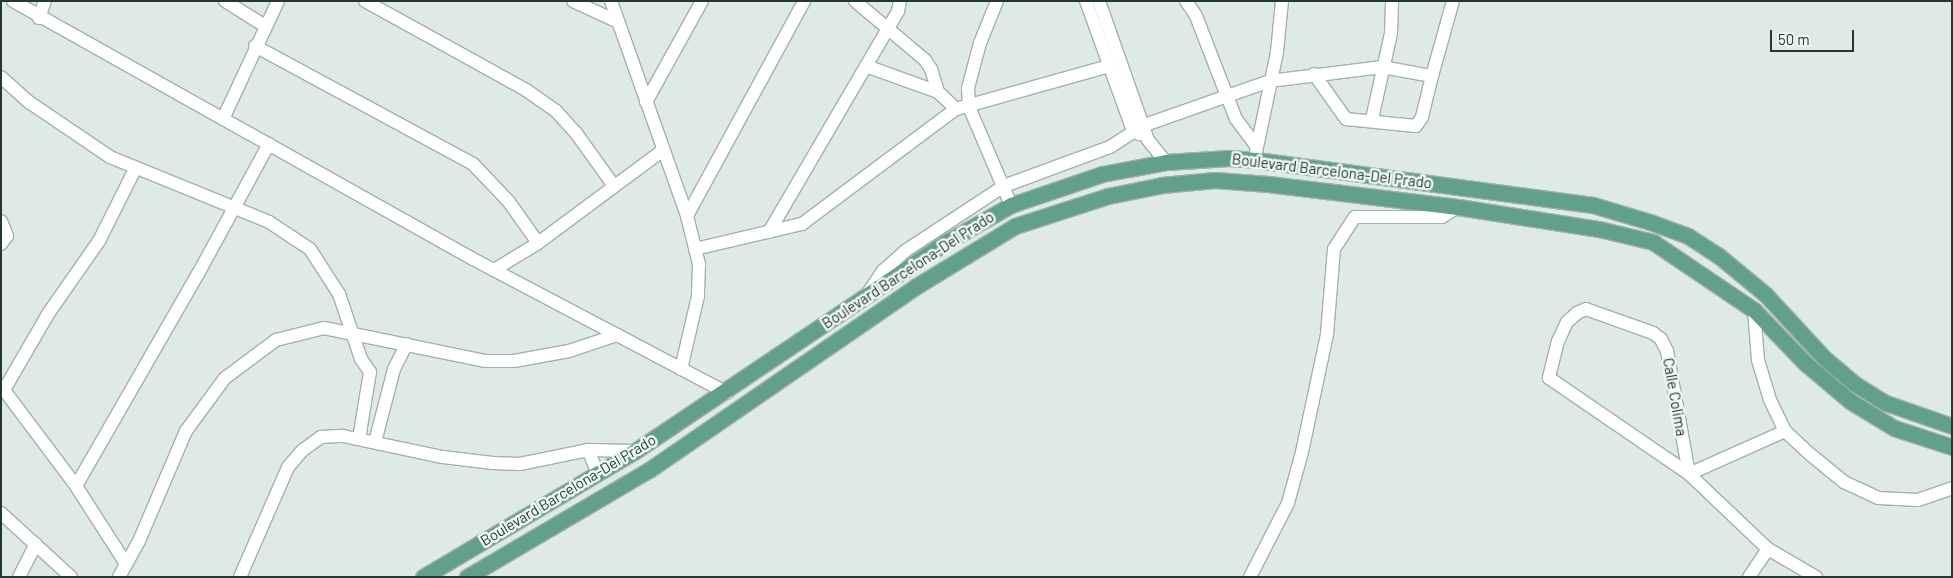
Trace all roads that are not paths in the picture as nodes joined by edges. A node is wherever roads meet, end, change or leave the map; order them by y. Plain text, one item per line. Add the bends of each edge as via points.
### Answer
1 (13, 1) edge
2 (45, 1) edge
3 (225, 1) edge
4 (278, 1) edge
5 (365, 1) edge
6 (573, 1) edge
7 (611, 1) edge
8 (702, 1) edge
9 (804, 1) edge
10 (855, 1) edge
11 (900, 1) edge
12 (1086, 1) edge
13 (1099, 1) edge
14 (1282, 1) edge
15 (1392, 1) edge
16 (1454, 1) edge
17 (993, 3) edge
18 (1195, 5) edge
19 (39, 18) junction
20 (618, 22) junction
21 (265, 26) junction
22 (887, 28) junction
23 (255, 46) junction
24 (866, 66) junction
25 (1108, 66) junction
26 (1382, 67) junction
27 (1314, 74) junction
28 (1432, 76) junction
29 (1, 77) edge
30 (1270, 81) junction
31 (938, 92) junction
32 (1226, 94) junction
33 (646, 102) junction
34 (969, 107) junction
35 (956, 110) junction
36 (223, 118) junction
37 (1372, 119) junction
38 (1138, 128) junction
39 (269, 144) junction
40 (663, 150) junction
41 (1256, 153) junction
42 (1166, 162) junction
43 (135, 169) junction
44 (1340, 173) junction
45 (614, 186) junction
46 (1004, 186) junction
47 (1338, 192) junction
48 (1011, 205) junction
49 (1458, 207) junction
50 (233, 209) junction
51 (687, 216) junction
52 (1, 221) edge
53 (769, 232) junction
54 (538, 243) junction
55 (1, 244) edge
56 (696, 249) junction
57 (494, 270) junction
58 (868, 293) junction
59 (1754, 310) junction
60 (351, 332) junction
61 (617, 335) junction
62 (407, 344) junction
63 (682, 369) junction
64 (3, 388) edge
65 (727, 393) junction
66 (1952, 426) edge
67 (1785, 431) junction
68 (359, 439) junction
69 (375, 442) junction
70 (1952, 447) edge
71 (588, 450) junction
72 (635, 452) junction
73 (598, 474) junction
74 (1689, 474) junction
75 (76, 486) junction
76 (1952, 488) edge
77 (1, 513) edge
78 (36, 544) junction
79 (1768, 549) junction
80 (126, 564) junction
81 (19, 577) edge
82 (71, 577) edge
83 (119, 577) edge
84 (240, 577) edge
85 (423, 577) edge
86 (467, 577) edge
87 (1250, 577) edge
88 (1749, 577) edge
89 (1816, 577) edge

1 - 19 street
2 - 19 street
3 - 21 street
4 - 21 street
5 - 45 street via 526,90 556,111
6 - 20 street
7 - 20 street
8 - 33 street
9 - 51 street
10 - 22 street
11 - 22 street
12 - 25 street
13 - 38 street
14 - 30 street via 1277,52
15 - 26 street via 1391,33
16 - 28 street
17 - 34 street via 971,75
18 - 32 street
19 - 36 street
20 - 33 street
21 - 23 street
22 - 24 street
22 - 31 street via 925,60
23 - 36 street
23 - 54 street via 473,164 509,202
24 - 31 street
24 - 53 street
25 - 34 street
25 - 38 street
26 - 27 street
26 - 28 street
26 - 37 street
27 - 30 street
27 - 37 street via 1346,119 1358,122
28 - 37 street via 1422,118 1416,126
29 - 43 street via 62,126
30 - 32 street
30 - 41 street
31 - 35 street
32 - 38 street
32 - 41 street via 1242,132
33 - 40 street
34 - 35 street
34 - 46 street
35 - 53 street via 802,224
36 - 39 street
38 - 42 street
38 - 46 street via 1110,147
39 - 50 street
39 - 57 street
40 - 45 street
40 - 51 street
41 - 42 main road, Boulevard Barcelona-Del Prado
41 - 44 main road, Boulevard Barcelona-Del Prado
42 - 48 main road, Boulevard Barcelona-Del Prado via 1102,174
43 - 50 street
43 - 64 street via 99,242 48,314
44 - 47 main road
44 - 66 main road, Boulevard Barcelona-Del Prado via 1593,205 1688,236 1765,294 1824,358 1855,384 1886,403
45 - 54 street
46 - 48 street
46 - 58 street via 905,251 882,271
47 - 49 main road, Boulevard Barcelona-Del Prado
47 - 86 main road, Boulevard Barcelona-Del Prado via 1215,180 1108,196 1015,226 915,287 649,470
48 - 58 main road, Boulevard Barcelona-Del Prado
49 - 59 main road, Boulevard Barcelona-Del Prado via 1599,229 1653,242
49 - 87 street via 1442,217 1355,217 1334,249 1327,334 1302,452 1288,503
50 - 60 street via 269,222 310,249 339,294
50 - 75 street
51 - 56 street
52 - 55 street via 7,236
53 - 56 street
54 - 57 street
56 - 63 street via 698,296
57 - 61 street
58 - 65 main road, Boulevard Barcelona-Del Prado
59 - 67 street via 1758,360 1770,400
59 - 70 main road, Boulevard Barcelona-Del Prado via 1805,362 1850,401 1894,428
60 - 62 street
60 - 68 street via 370,372
60 - 80 street via 324,328 276,340 225,378 186,431
61 - 62 street via 570,351 514,361 485,361
61 - 63 street
62 - 69 street via 394,369
63 - 65 street
64 - 75 street
65 - 72 main road, Boulevard Barcelona-Del Prado
67 - 74 street
67 - 76 street via 1844,482 1879,498 1918,500
68 - 69 street
68 - 84 street via 321,437 288,467
69 - 71 street via 443,457 493,463 520,464
71 - 72 street
71 - 73 street
72 - 73 main road, Boulevard Barcelona-Del Prado
73 - 85 main road, Boulevard Barcelona-Del Prado
74 - 74 street, Calle Colima via 1667,350 1653,333 1586,310 1576,313 1567,322 1558,341 1548,378
74 - 79 street
75 - 80 street
77 - 78 street
78 - 81 street
78 - 82 street
79 - 88 street
79 - 89 street
80 - 83 street

